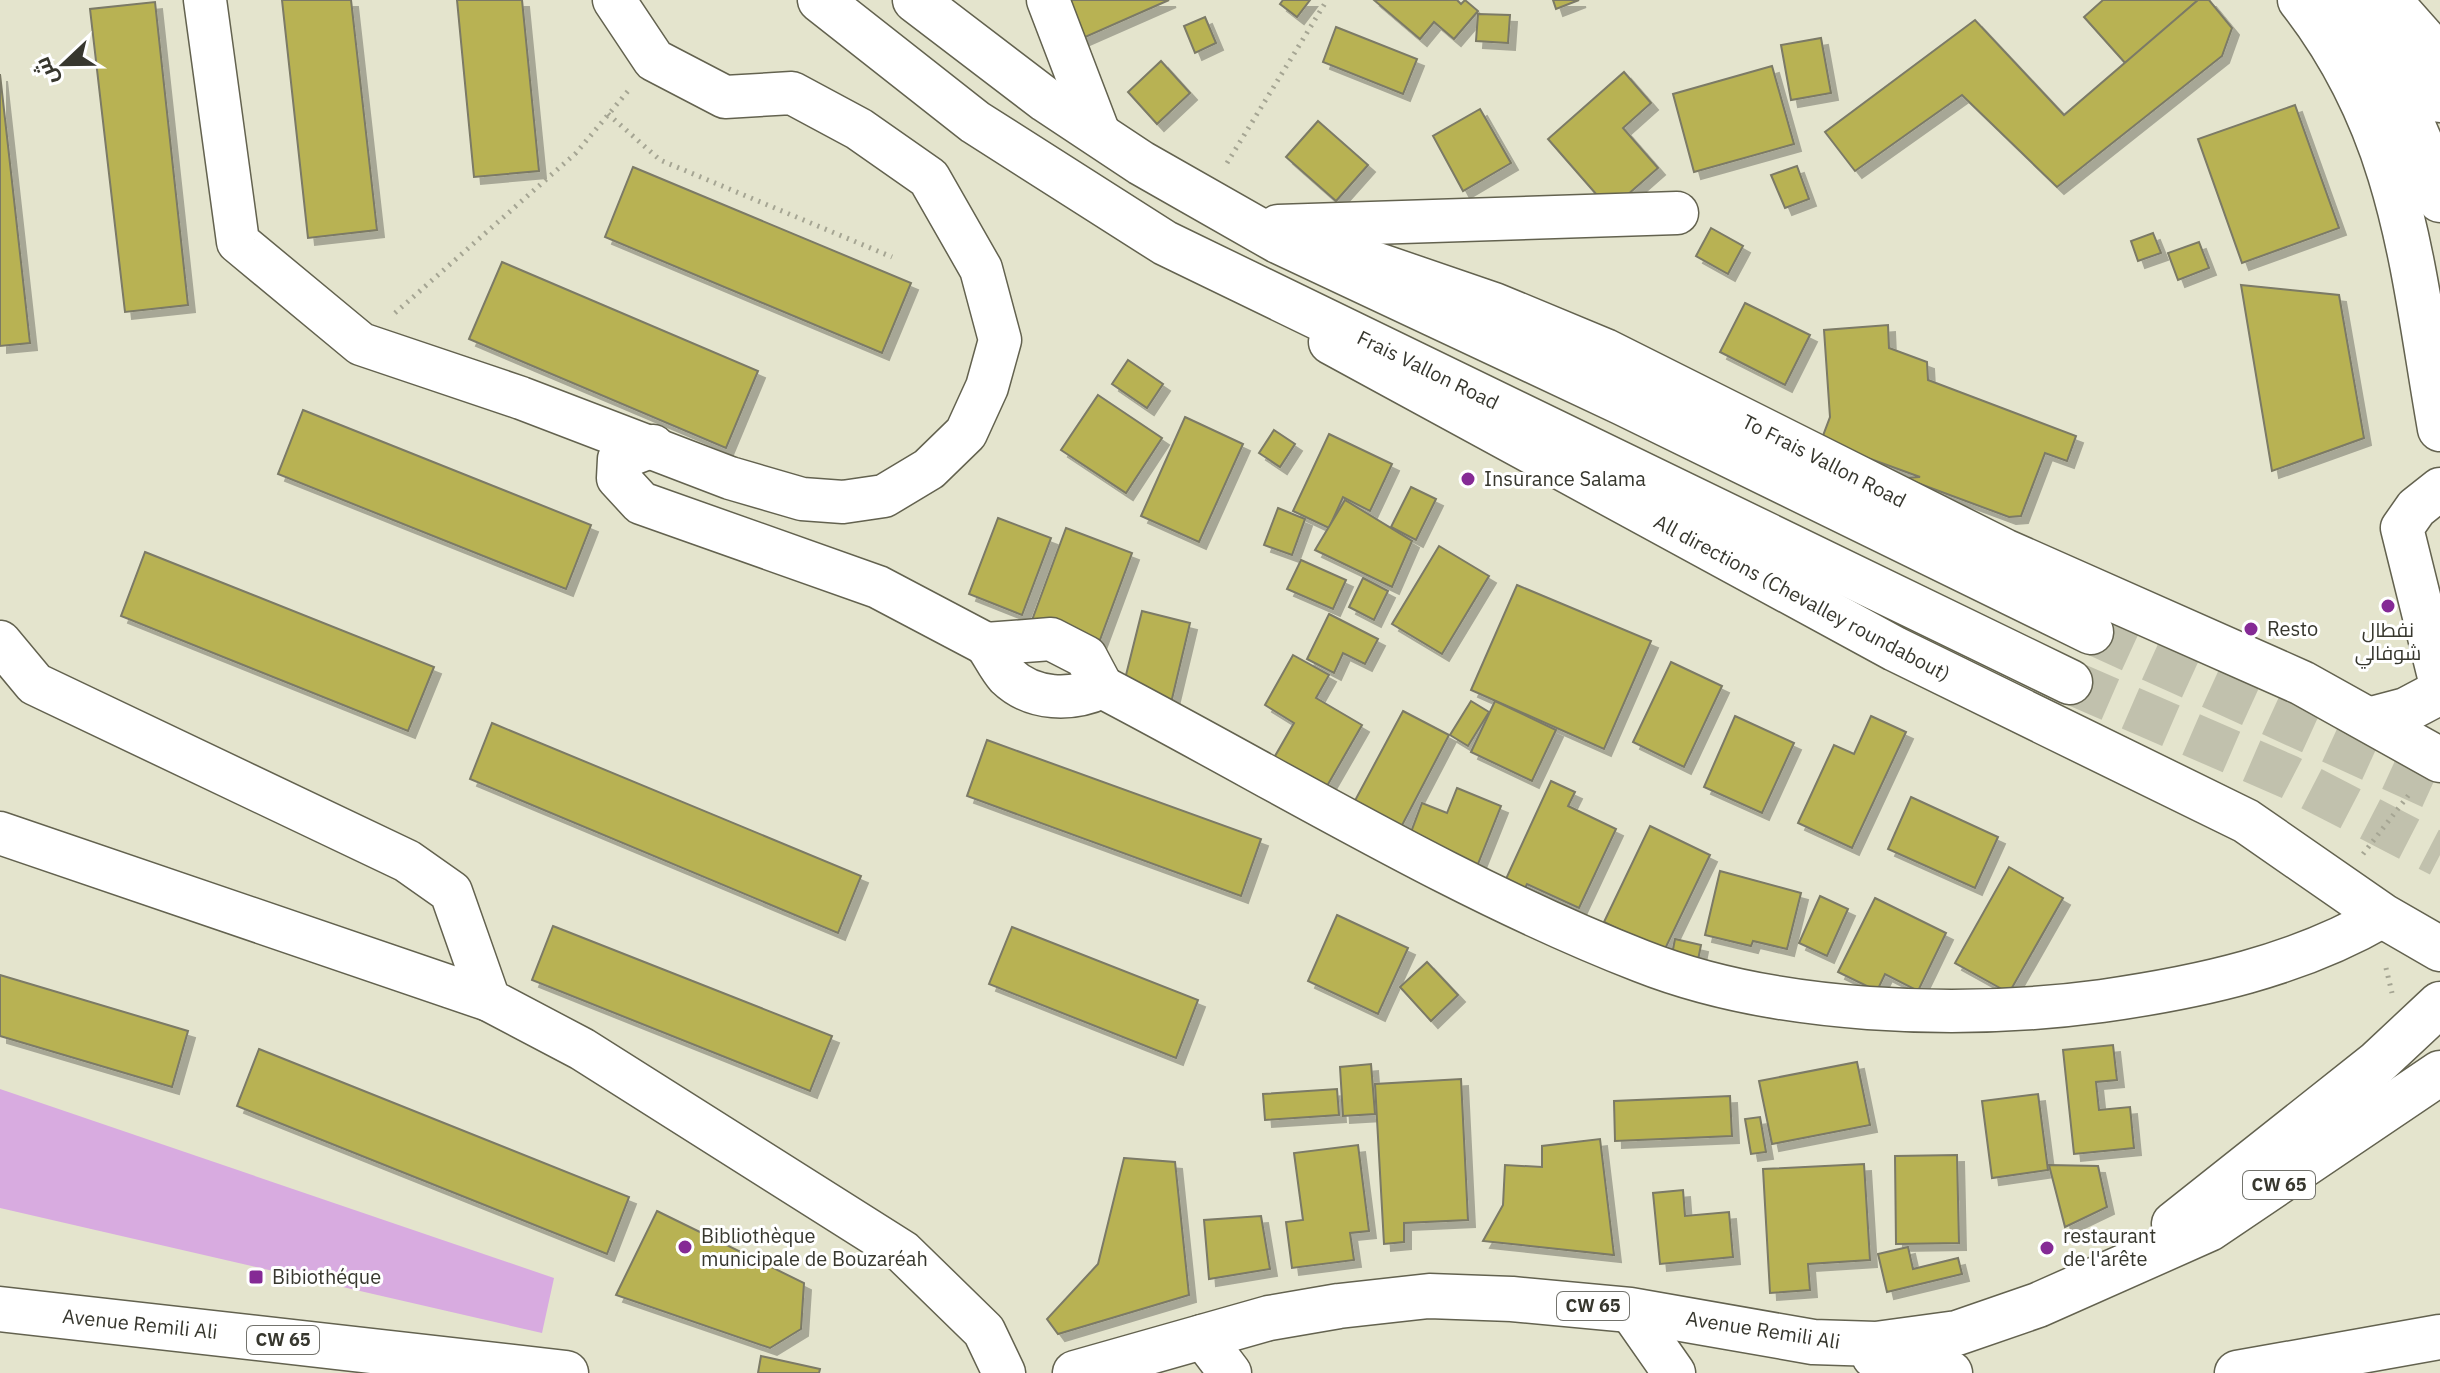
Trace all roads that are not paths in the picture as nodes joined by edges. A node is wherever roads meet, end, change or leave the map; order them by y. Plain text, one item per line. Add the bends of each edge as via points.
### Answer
1 (205, 0) edge
2 (614, 0) edge
3 (820, 0) edge
4 (915, 0) edge
5 (1048, 0) edge
6 (2300, 0) edge
7 (2332, 0) edge
8 (2369, 0) edge
9 (2389, 0) edge
10 (2440, 58) edge
11 (2440, 100) edge
12 (1100, 136) junction
13 (1206, 185) junction
14 (2440, 200) edge
15 (1677, 213) dead end
16 (1278, 226) junction
17 (1165, 243) junction
18 (2440, 429) edge
19 (653, 446) junction
20 (2440, 489) edge
21 (2091, 632) tunnel mouth
22 (0, 642) edge
23 (986, 644) junction
24 (18, 676) edge
25 (2440, 681) edge
26 (2070, 682) tunnel mouth
27 (1102, 687) junction
28 (2440, 692) edge
29 (2372, 719) junction
30 (2428, 772) edge
31 (0, 833) edge
32 (2383, 916) junction
33 (2440, 949) edge
34 (489, 1000) junction
35 (2440, 1004) edge
36 (2395, 1021) junction
37 (2440, 1073) edge
38 (2106, 1276) junction
39 (0, 1309) edge
40 (1630, 1310) junction
41 (1202, 1336) junction
42 (2440, 1337) edge
43 (1813, 1342) junction
44 (324, 1358) edge
45 (443, 1366) edge
46 (566, 1373) edge
47 (1004, 1373) edge
48 (1075, 1373) edge
49 (1230, 1373) edge
50 (1674, 1373) edge
51 (1950, 1373) edge
52 (2237, 1373) edge

1 - 19 street via 238,242 361,344
2 - 19 street via 654,60 725,97 792,93 859,129 929,178 981,269 1000,340 966,433 929,469 884,496 843,502 802,499 730,478
3 - 17 main road, Frais Vallon Road via 975,122
4 - 12 main road
5 - 12 street
6 - 18 main road via 2358,87 2390,164
7 - 14 main road via 2392,84 2423,148
8 - 11 main road
9 - 10 main road
12 - 13 main road
13 - 16 main road, To Frais Vallon Road
13 - 21 main road via 1353,279 1623,403
15 - 16 street
16 - 29 main road, To Frais Vallon Road via 1605,351 2004,551
17 - 26 main road, Frais Vallon Road
17 - 32 main road, All directions (Chevalley roundabout) via 1369,365 1881,642 2246,821
19 - 23 street via 619,459 618,478 641,503 878,587
20 - 25 street via 2402,528
22 - 24 street
23 - 27 street via 1051,639 1086,657
23 - 27 street via 1007,675 1032,693 1080,698
24 - 34 street via 407,861 451,892
27 - 32 street via 1459,878 1642,962 1739,989 1917,1011 1994,1012 2069,1005 2171,991 2306,955
28 - 29 main road via 2406,710
29 - 30 main road, To Frais Vallon Road
31 - 34 street
32 - 33 main road, All directions (Chevalley roundabout)
32 - 36 main road via 2407,946 2424,981 2422,1007
34 - 47 street via 582,1049 903,1252 984,1331
35 - 36 main road
36 - 38 main road
37 - 38 main road, Avenue Remili Ali / CW 65 via 2238,1213
38 - 43 main road, Avenue Remili Ali / CW 65 via 1957,1333 1876,1344
39 - 44 main road, Avenue Remili Ali / CW 65
40 - 41 main road, Avenue Remili Ali / CW 65 via 1429,1296 1325,1308
40 - 43 main road, Avenue Remili Ali / CW 65
40 - 50 street
41 - 48 main road, Avenue Remili Ali / CW 65
41 - 49 street
42 - 52 main road
43 - 51 main road
44 - 45 main road, Avenue Remili Ali / CW 65
45 - 46 main road, Avenue Remili Ali / CW 65

